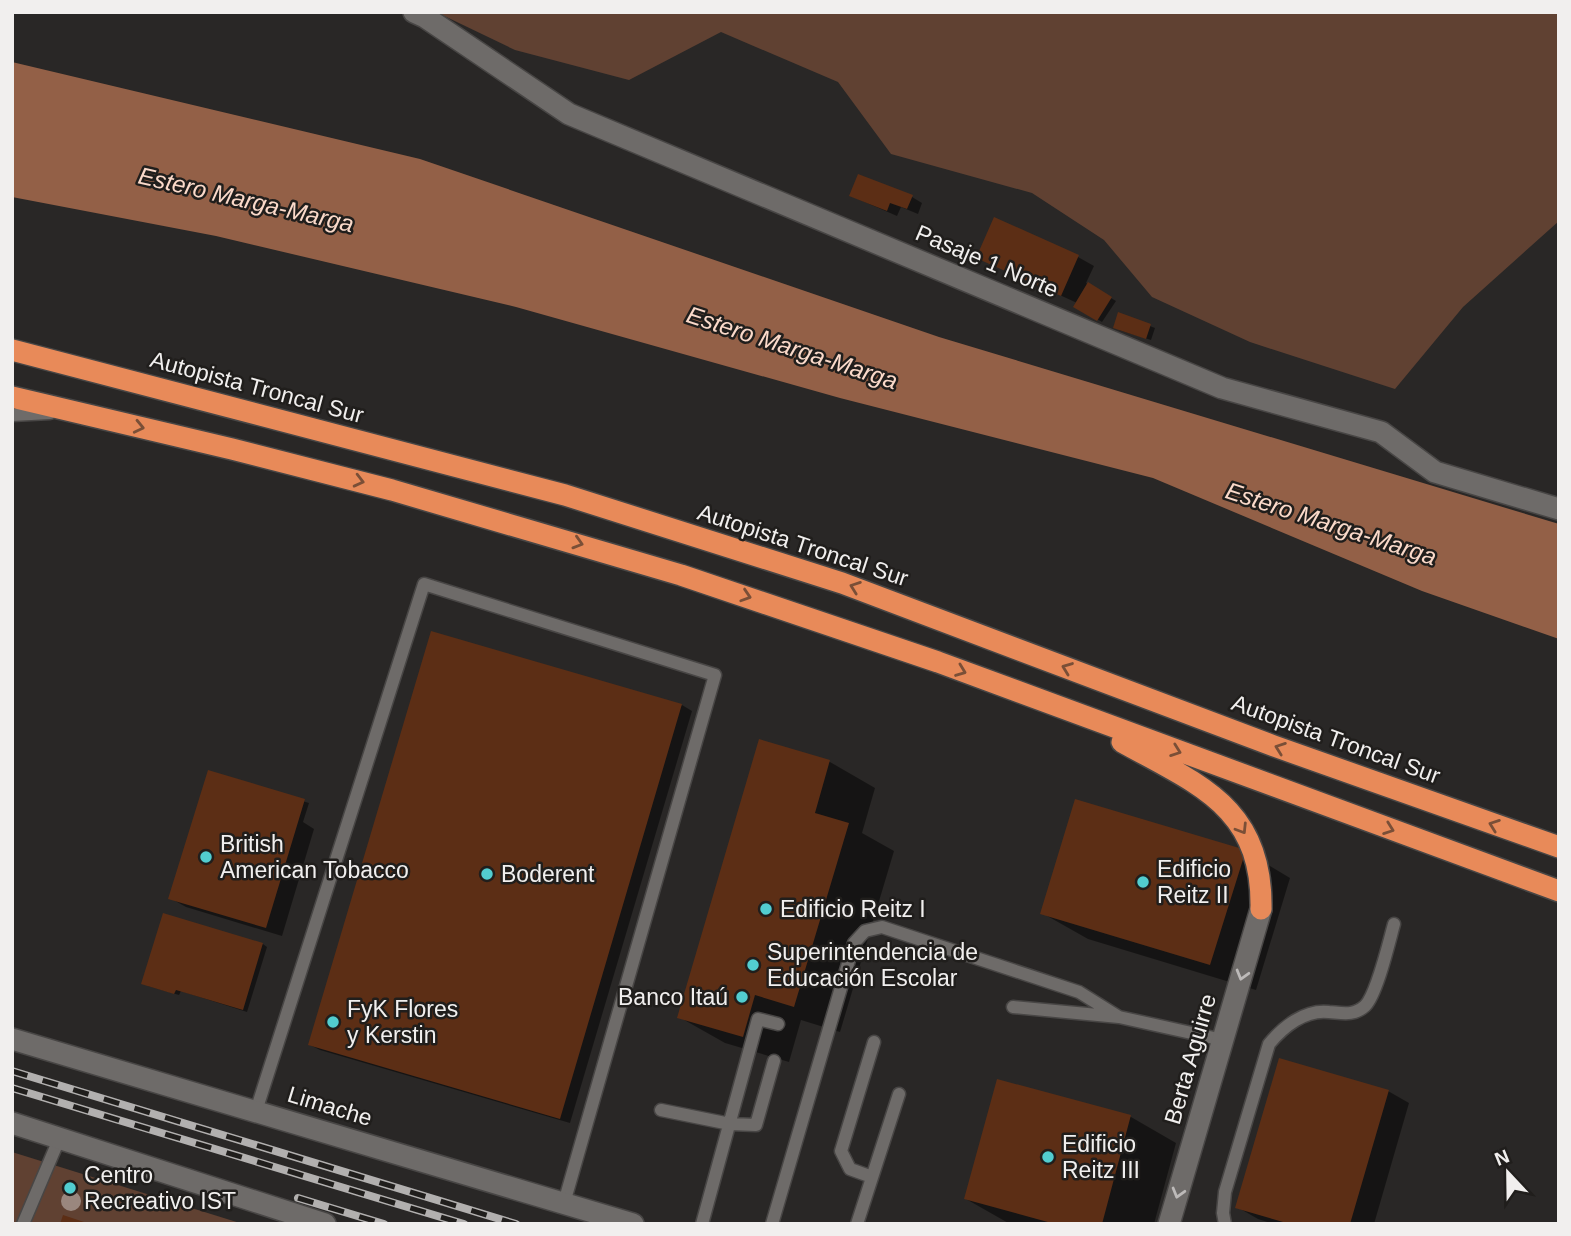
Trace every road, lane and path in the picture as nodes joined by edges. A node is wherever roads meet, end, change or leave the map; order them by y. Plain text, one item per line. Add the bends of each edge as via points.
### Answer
1 (414, 12) edge
2 (12, 350) edge
3 (12, 397) edge
4 (72, 412) junction
5 (12, 415) edge
6 (1559, 509) edge
7 (1066, 710) junction
8 (1559, 847) edge
9 (1559, 891) edge
10 (1261, 909) joint
11 (1394, 924) dead end
12 (1013, 1007) dead end
13 (1119, 1017) junction
14 (778, 1024) dead end
15 (12, 1039) edge
16 (1223, 1040) junction
17 (874, 1042) dead end
18 (774, 1061) dead end
19 (899, 1094) dead end
20 (661, 1110) dead end
21 (256, 1111) junction
22 (12, 1124) edge
23 (730, 1124) junction
24 (60, 1137) junction
25 (872, 1177) junction
26 (564, 1203) junction
27 (23, 1224) edge
28 (325, 1224) edge
29 (633, 1224) edge
30 (702, 1224) edge
31 (772, 1224) edge
32 (857, 1224) edge
33 (1169, 1224) edge
34 (1225, 1224) edge

1 - 6 street, Pasaje 1 Norte via 569,114 1222,388 1381,432 1434,472
8 -> 2 highway, Autopista Troncal Sur via 829,579 565,495
3 - 4 highway
4 - 5 lane
4 -> 7 highway via 272,459 551,534 810,617
7 -> 9 highway
7 -> 10 highway via 1193,782 1225,806 1238,820 1255,854
10 -> 16 street, Berta Aguirre
11 - 34 lane via 1365,1006 1348,1014 1328,1011 1303,1017 1269,1044 1225,1192
12 - 13 lane
13 - 16 lane
13 - 31 lane via 1079,992 882,926 865,931 854,943
14 - 23 lane via 758,1019
15 - 21 street, Limache
16 -> 33 street, Berta Aguirre
17 - 25 lane via 841,1151 850,1169
18 - 23 lane via 756,1125
19 - 25 lane
20 - 23 lane
21 - 26 street, Limache
21 - 26 lane via 424,584 715,675
22 - 24 street
23 - 30 lane
24 - 27 lane
24 - 28 street
25 - 32 lane
26 - 29 street, Limache

